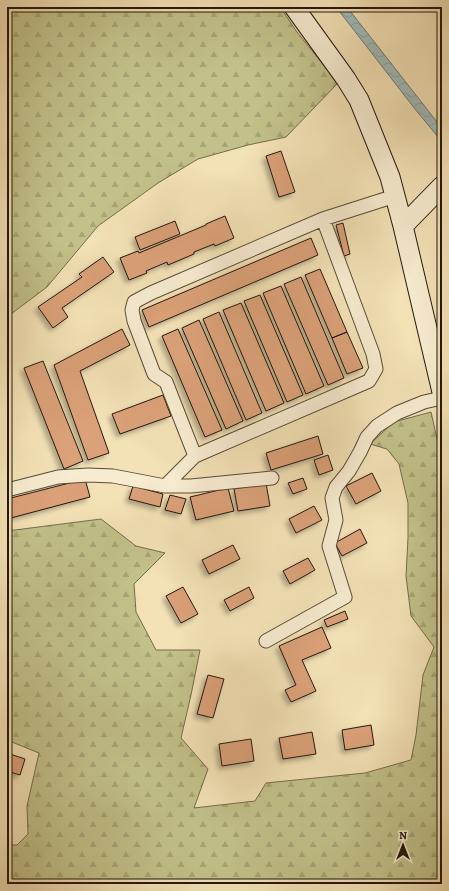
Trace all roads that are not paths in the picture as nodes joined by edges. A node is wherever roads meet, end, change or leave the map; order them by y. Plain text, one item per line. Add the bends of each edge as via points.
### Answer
1 (294, 7) edge
2 (442, 186) edge
3 (395, 196) junction
4 (322, 219) junction
5 (403, 226) junction
6 (442, 392) edge
7 (442, 398) edge
8 (195, 456) junction
9 (272, 478) dead end
10 (165, 486) junction
11 (7, 490) edge
12 (266, 641) dead end

1 - 3 street via 360,100
2 - 5 street
3 - 4 street
3 - 5 street
4 - 8 street via 373,354 376,369 369,381
4 - 8 street via 134,302 134,321 154,374 166,382
5 - 6 street
7 - 12 street via 397,413 377,426 367,437 349,471 336,487 332,498 336,520 329,546 345,597
8 - 10 street
9 - 10 street
10 - 11 street via 113,476 88,475 58,477

